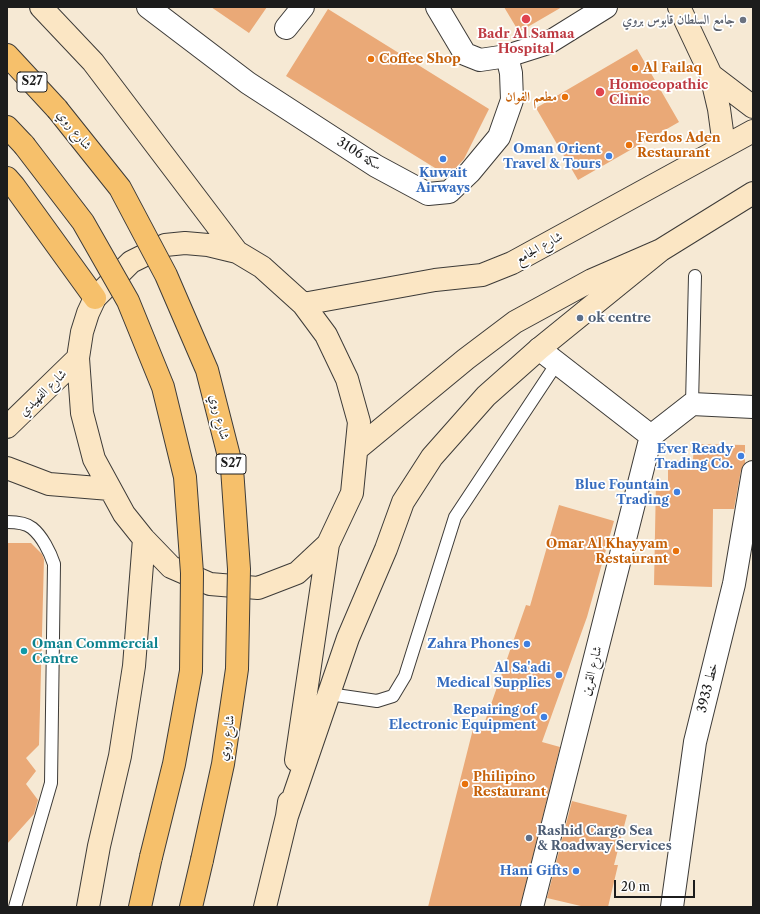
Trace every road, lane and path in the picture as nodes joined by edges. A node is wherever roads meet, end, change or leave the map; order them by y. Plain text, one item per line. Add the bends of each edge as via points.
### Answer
1 (41, 7) edge
2 (148, 7) edge
3 (303, 7) edge
4 (437, 7) edge
5 (606, 7) edge
6 (679, 7) edge
7 (286, 28) dead end
8 (7, 55) edge
9 (507, 56) junction
10 (711, 75) junction
11 (753, 107) edge
12 (7, 127) edge
13 (753, 131) edge
14 (724, 146) junction
15 (7, 178) edge
16 (753, 193) edge
17 (661, 250) junction
18 (237, 252) junction
19 (695, 276) dead end
20 (95, 298) junction
21 (304, 304) junction
22 (539, 349) junction
23 (78, 358) junction
24 (557, 363) junction
25 (692, 404) junction
26 (753, 407) edge
27 (7, 427) edge
28 (651, 436) junction
29 (358, 449) junction
30 (7, 468) edge
31 (753, 472) edge
32 (110, 489) junction
33 (7, 522) edge
34 (144, 539) junction
35 (328, 544) junction
36 (329, 694) junction
37 (287, 816) junction
38 (15, 907) edge
39 (88, 907) edge
40 (140, 907) edge
41 (191, 907) edge
42 (265, 907) edge
43 (532, 907) edge
44 (672, 907) edge

1 - 18 main road via 93,62
2 - 9 street, سكة 3106 via 248,83 376,166 428,194 449,192 500,137 512,100 511,73
3 - 7 street
4 - 9 street via 465,54 480,60
5 - 9 street via 548,43
6 - 10 main road
8 - 41 main road, شارع روي / S27, bridge via 57,108 120,188 166,275 207,370 232,468 239,568 238,669 223,764
10 - 11 main road
10 - 14 main road
12 - 40 main road, bridge via 83,222 128,301 163,386 185,477 192,574 191,671 174,764
13 - 14 main road, شارع الجامع
14 - 21 main road, شارع الجامع via 512,263 482,275 435,280
15 - 20 main road
16 - 17 main road
17 - 22 main road
17 - 29 main road via 592,280 515,322 466,359
18 - 20 main road via 185,243 165,246 131,262
18 - 21 main road via 262,267
19 - 25 lane
20 - 23 main road via 82,332
21 - 29 main road via 326,335 347,379 359,422
22 - 24 street
22 - 36 main road via 486,396 432,457 403,502 348,638
23 - 27 main road, شارع الفهيدي
23 - 32 main road via 82,413 94,460
24 - 28 street
24 - 36 lane via 455,517 405,676 393,696 377,701
25 - 26 street
25 - 28 street
28 - 43 street, شارع القرين
29 - 35 main road via 352,493
30 - 32 main road via 49,484
31 - 44 street, 3933 خط via 734,584 695,742
32 - 34 main road via 124,514
33 - 38 lane via 32,528 49,551 54,564 51,783
34 - 35 main road via 171,567 210,584 258,588 297,573
34 - 39 main road via 134,666 120,756
35 - 37 main road
36 - 37 main road
37 - 42 main road

